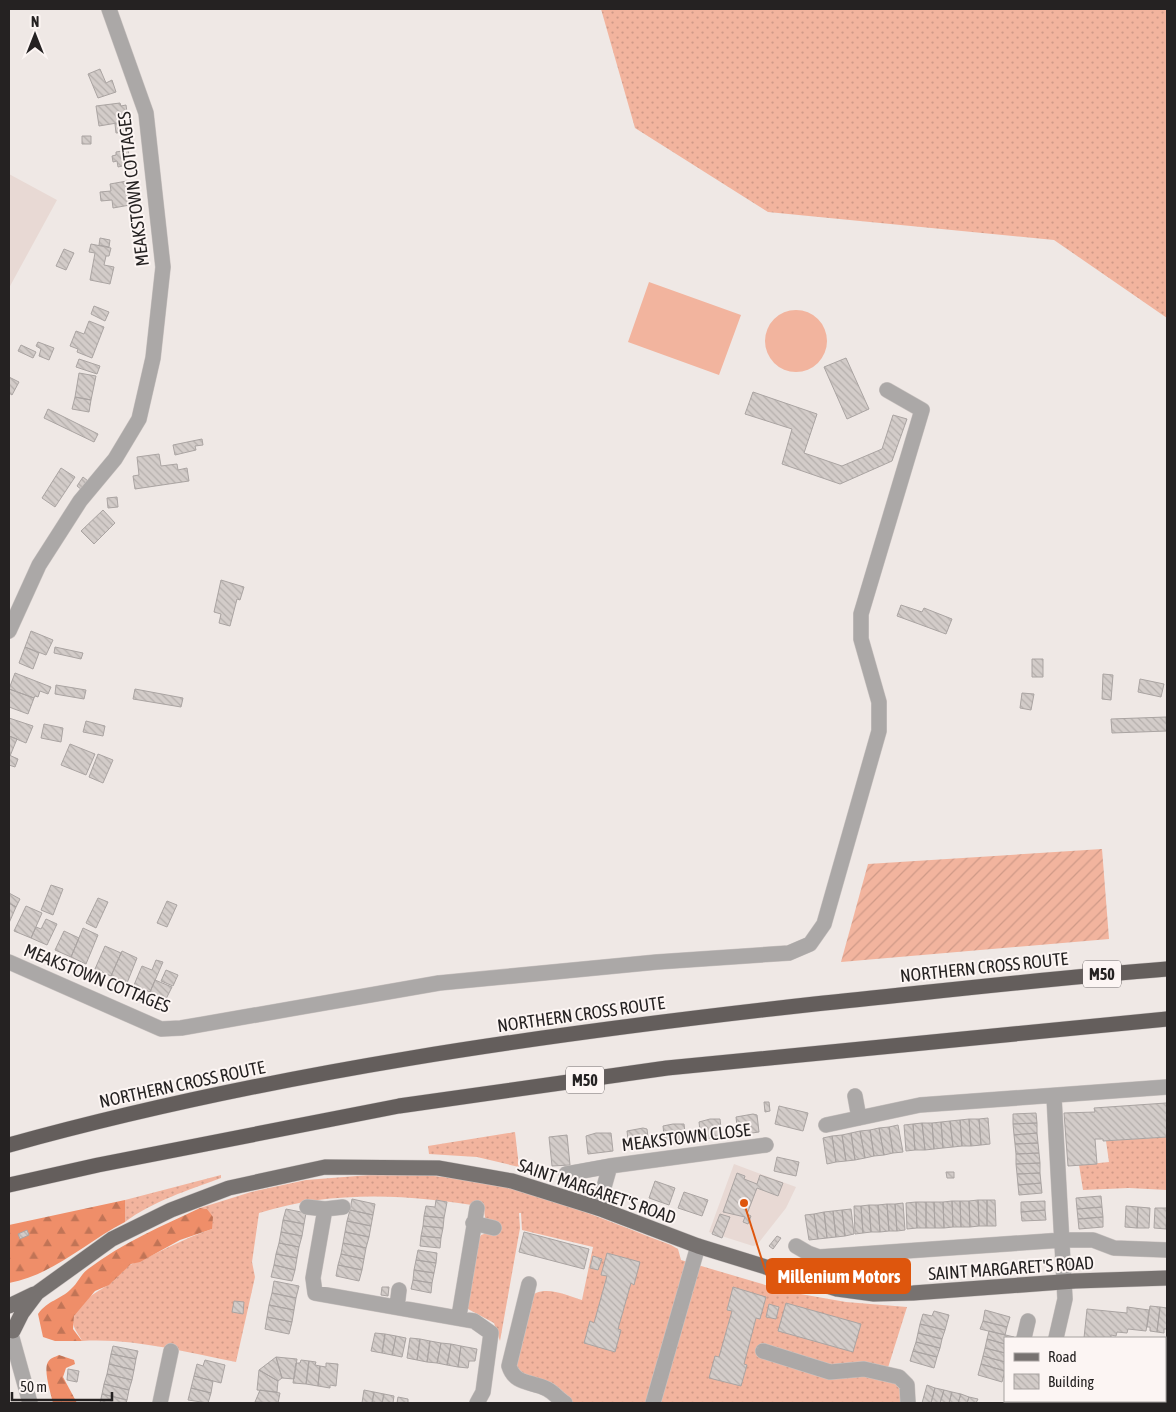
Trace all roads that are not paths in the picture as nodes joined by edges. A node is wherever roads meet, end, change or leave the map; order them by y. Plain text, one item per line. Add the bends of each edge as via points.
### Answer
1 (109, 9) edge
2 (887, 390) dead end
3 (9, 631) edge
4 (9, 962) edge
5 (1167, 969) edge
6 (1167, 1019) edge
7 (1167, 1087) edge
8 (855, 1096) dead end
9 (1054, 1096) junction
10 (859, 1118) junction
11 (826, 1125) dead end
12 (9, 1145) edge
13 (766, 1145) dead end
14 (610, 1166) junction
15 (566, 1174) dead end
16 (9, 1185) edge
17 (307, 1207) dead end
18 (343, 1207) dead end
19 (598, 1208) junction
20 (325, 1209) junction
21 (494, 1228) dead end
22 (1063, 1240) junction
23 (698, 1246) junction
24 (796, 1246) dead end
25 (1167, 1250) edge
26 (1167, 1278) edge
27 (1064, 1282) junction
28 (529, 1284) dead end
29 (399, 1290) dead end
30 (37, 1293) junction
31 (9, 1306) edge
32 (397, 1306) junction
33 (459, 1316) junction
34 (1028, 1321) dead end
35 (11, 1333) edge
36 (1024, 1337) edge
37 (1056, 1337) edge
38 (171, 1351) dead end
39 (763, 1351) dead end
40 (14, 1366) edge
41 (30, 1403) edge
42 (160, 1403) edge
43 (477, 1403) edge
44 (565, 1403) edge
45 (653, 1403) edge
46 (908, 1403) edge

1 - 3 street, MEAKSTOWN COTTAGES via 146,113 163,267 153,358 139,419 115,459 80,501 39,565
2 - 4 street, MEAKSTOWN COTTAGES via 922,410 861,614 861,639 879,702 879,731 824,924 810,944 789,953 439,983 161,1029
5 - 12 highway, NORTHERN CROSS ROUTE / M50 via 667,1020 394,1061 97,1120
6 - 16 highway, M50 via 667,1068 399,1106
7 - 9 street
8 - 10 street
9 - 10 street via 920,1105
9 - 22 street
10 - 11 street
13 - 14 street, MEAKSTOWN CLOSE
14 - 15 street, MEAKSTOWN CLOSE
14 - 19 street, MEAKSTOWN CLOSE
17 - 20 street
18 - 20 street
19 - 23 main road, SAINT MARGARET'S ROAD
19 - 30 main road, SAINT MARGARET'S ROAD via 512,1181 438,1168 325,1167 229,1188 171,1210 112,1239
20 - 32 street via 313,1278 315,1293
21 - 33 street via 475,1216
22 - 24 street via 819,1257
22 - 25 street via 1093,1240 1114,1248
22 - 27 street
23 - 27 main road, SAINT MARGARET'S ROAD via 836,1290 874,1294
23 - 45 street
26 - 27 main road, SAINT MARGARET'S ROAD
27 - 37 street via 1065,1299
28 - 44 street via 509,1366 512,1375 520,1381 547,1389
29 - 32 street
30 - 31 main road, SAINT MARGARET'S ROAD
30 - 35 main road, SAINT MARGARET'S ROAD
32 - 33 street
33 - 43 street via 474,1320 491,1332 483,1392
34 - 36 street
35 - 40 street
38 - 42 street
39 - 46 street via 830,1372 864,1369 899,1377 907,1385
40 - 41 street

